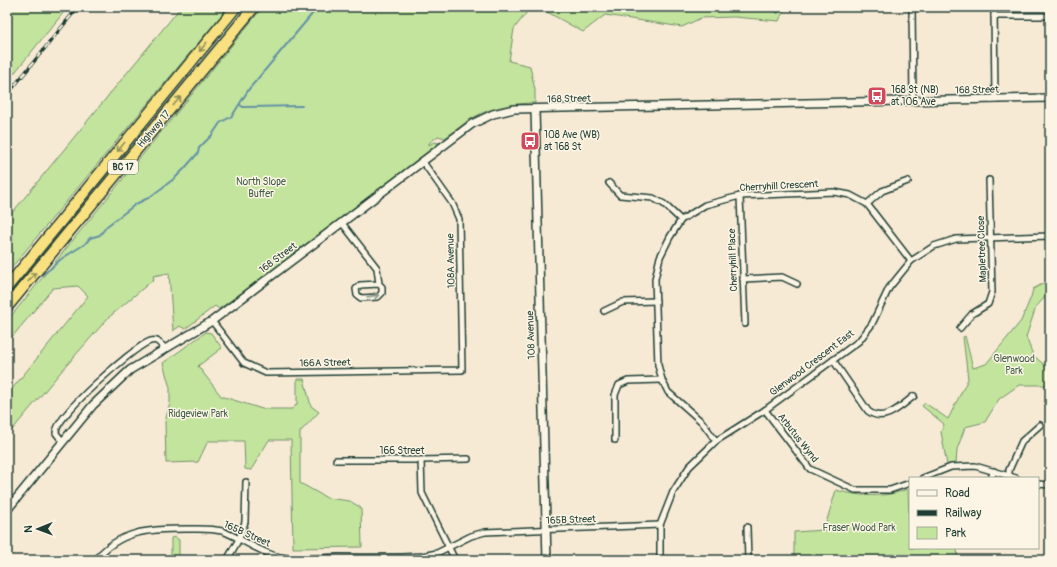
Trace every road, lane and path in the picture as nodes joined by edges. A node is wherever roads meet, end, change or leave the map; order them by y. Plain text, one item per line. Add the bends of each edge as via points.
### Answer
1 (236, 7) edge
2 (254, 7) edge
3 (912, 7) edge
4 (994, 7) edge
5 (994, 16) junction
6 (1050, 16) edge
7 (1050, 98) edge
8 (995, 100) junction
9 (913, 101) junction
10 (535, 110) junction
11 (423, 162) junction
12 (989, 180) dead end
13 (908, 181) dead end
14 (608, 183) dead end
15 (740, 196) junction
16 (867, 204) junction
17 (681, 220) junction
18 (342, 223) junction
19 (1050, 236) edge
20 (991, 237) junction
21 (911, 260) junction
22 (743, 279) junction
23 (379, 284) junction
24 (797, 284) dead end
25 (7, 287) edge
26 (656, 301) junction
27 (7, 307) edge
28 (604, 311) dead end
29 (212, 321) junction
30 (745, 324) dead end
31 (960, 328) dead end
32 (165, 348) junction
33 (833, 360) junction
34 (462, 370) joint
35 (662, 380) junction
36 (914, 396) dead end
37 (765, 410) junction
38 (1040, 425) dead end
39 (615, 440) dead end
40 (716, 441) junction
41 (63, 442) junction
42 (468, 458) dead end
43 (336, 460) dead end
44 (421, 460) junction
45 (994, 471) junction
46 (925, 477) edge
47 (991, 477) edge
48 (1009, 477) edge
49 (246, 482) dead end
50 (909, 483) edge
51 (1039, 484) edge
52 (1050, 485) edge
53 (7, 510) edge
54 (660, 525) junction
55 (747, 527) dead end
56 (546, 530) junction
57 (239, 539) junction
58 (448, 548) junction
59 (303, 559) edge
60 (95, 560) edge
61 (227, 560) edge
62 (455, 560) edge
63 (547, 560) edge
64 (660, 560) edge
65 (748, 560) edge

1 -> 25 highway, Highway 17 / BC 17
27 -> 2 highway, Highway 17 / BC 17
3 - 9 street
4 - 5 street
5 - 6 street
5 - 8 street
7 - 8 street, 168 Street
8 - 9 street, 168 Street
9 - 10 street, 168 Street
10 - 11 street, 168 Street via 514,109 493,114 472,124
10 - 56 street, 108 Avenue
11 - 18 street, 168 Street
11 - 34 street, 108A Avenue via 452,203 459,219
12 - 20 street, Mapletree Close
13 - 16 street via 882,191
14 - 17 street via 620,195 653,198 664,204
15 - 16 street, Cherryhill Crescent via 834,192 850,194
15 - 17 street, Cherryhill Crescent via 705,205
15 - 22 street, Cherryhill Place
16 - 21 street, Cherryhill Crescent
17 - 26 street, Cherryhill Crescent via 660,257 655,279
18 - 23 street via 377,268
18 - 29 street, 168 Street
19 - 20 street, Glenwood Crescent East
20 - 21 street, Glenwood Crescent East via 956,239 934,246
20 - 31 street, Mapletree Close via 992,292 988,304 972,314
21 - 33 street, Glenwood Crescent East via 889,288 872,324 859,341
22 - 24 street via 782,278
22 - 30 street, Cherryhill Place
23 -> 23 street via 360,285 356,289 357,295 360,298 378,297 382,293
26 - 28 street via 623,302
26 - 35 street, Cherryhill Crescent via 658,365
29 - 32 street, 168 Street
29 - 34 street, 166A Street via 244,363 266,373
32 - 41 street, 168 Street via 130,370 93,405
32 - 41 street via 157,341 148,342 103,376 57,427 56,433
33 - 36 street via 872,414 886,415
33 - 37 street, Glenwood Crescent East
35 - 39 street via 628,381 618,385 615,395
35 - 40 street, Cherryhill Crescent via 668,392 702,422
37 - 40 street, Glenwood Crescent East
37 - 50 street, Arbutus Wynd via 810,469 855,490 890,490
38 - 48 street via 1022,441 1009,470
40 - 54 street, Glenwood Crescent East via 688,467 673,492
41 - 53 street, 168 Street
42 - 44 street, 166 Street
43 - 44 street, 166 Street
44 - 58 street via 422,493
45 - 46 street via 975,466 959,466
45 - 47 street
45 - 48 street
49 - 57 street via 245,522
51 - 52 street
54 - 56 street, 165B Street
54 - 64 street
55 - 65 street
56 - 58 street, 165B Street via 485,532
56 - 63 street, 108 Avenue
57 - 59 street, 165B Street via 279,557
57 - 60 street, 165B Street via 222,531 209,529 146,531 125,536 103,550
57 - 61 street
58 - 59 street, 165B Street via 437,553 413,557
58 - 62 street

